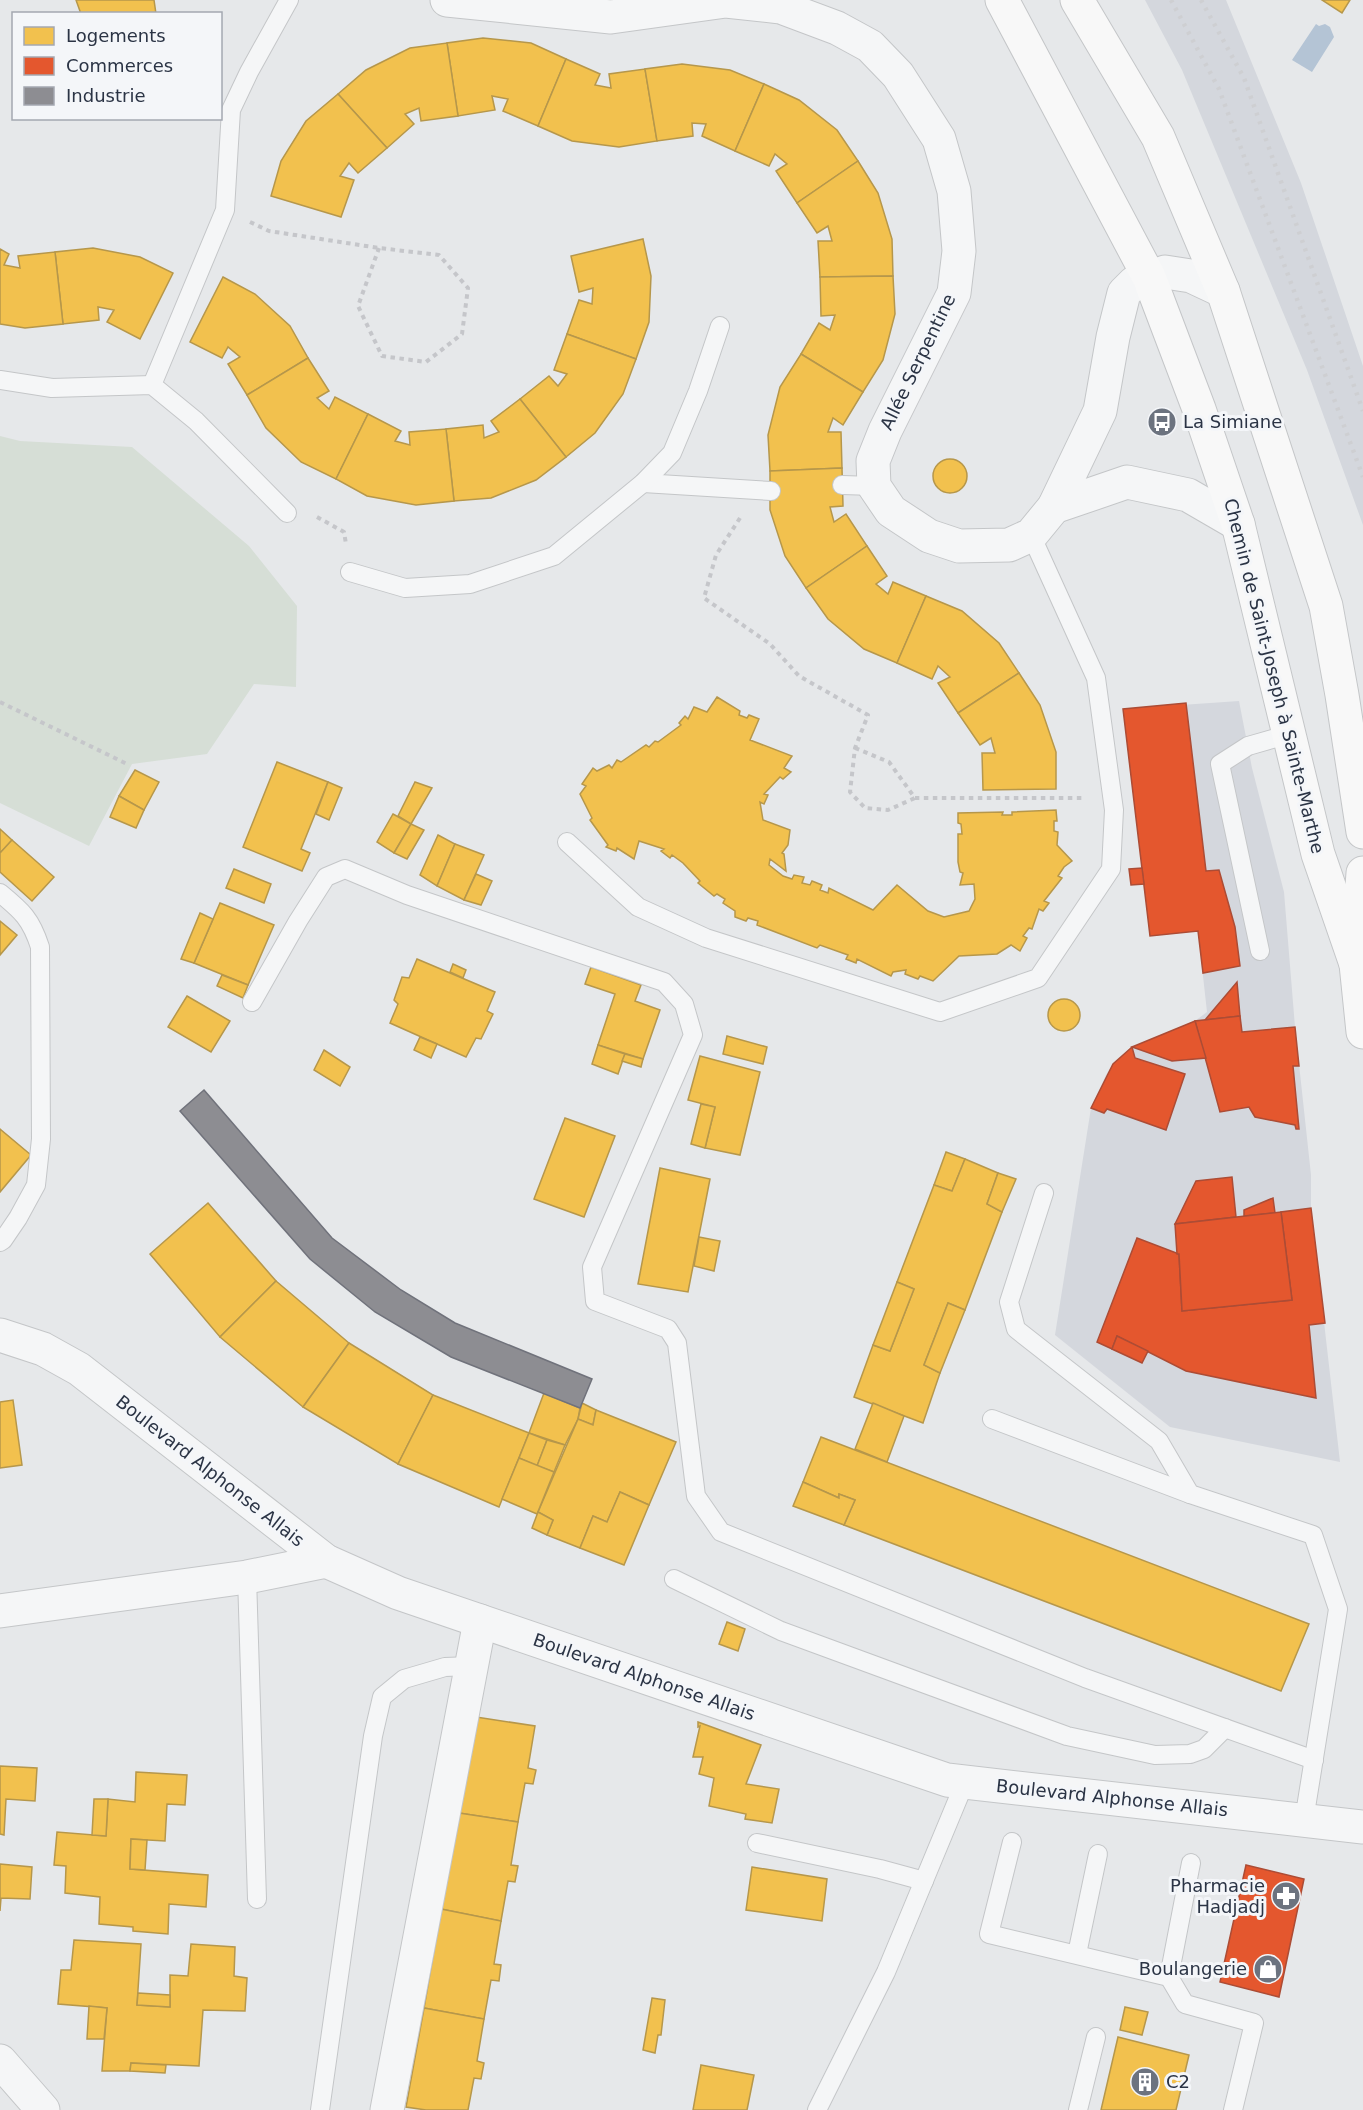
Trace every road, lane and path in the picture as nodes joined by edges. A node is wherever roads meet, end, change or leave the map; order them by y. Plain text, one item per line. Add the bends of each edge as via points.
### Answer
1 (289, 0) edge
2 (447, 0) edge
3 (1002, 0) edge
4 (1077, 0) edge
5 (225, 210) junction
6 (379, 248) junction
7 (1149, 277) junction
8 (1223, 291) junction
9 (720, 326) dead end
10 (0, 380) edge
11 (152, 385) junction
12 (643, 483) junction
13 (771, 491) dead end
14 (1054, 507) junction
15 (746, 508) dead end
16 (309, 512) dead end
17 (287, 513) dead end
18 (1238, 524) junction
19 (344, 532) dead end
20 (1031, 535) junction
21 (350, 572) dead end
22 (0, 702) edge
23 (1290, 735) junction
24 (855, 748) junction
25 (127, 764) dead end
26 (915, 798) junction
27 (1112, 798) junction
28 (1363, 832) edge
29 (567, 842) dead end
30 (1363, 873) edge
31 (0, 893) edge
32 (1260, 951) dead end
33 (1356, 964) junction
34 (252, 1002) dead end
35 (1363, 1032) edge
36 (1044, 1192) dead end
37 (0, 1242) edge
38 (0, 1335) edge
39 (992, 1419) dead end
40 (1190, 1494) junction
41 (326, 1562) junction
42 (247, 1577) junction
43 (674, 1580) dead end
44 (0, 1611) edge
45 (480, 1621) junction
46 (471, 1666) junction
47 (1225, 1728) junction
48 (1314, 1760) junction
49 (965, 1782) junction
50 (1304, 1820) junction
51 (1363, 1827) edge
52 (1012, 1842) dead end
53 (757, 1843) dead end
54 (1098, 1854) dead end
55 (1191, 1863) dead end
56 (924, 1881) junction
57 (257, 1899) dead end
58 (1077, 1954) junction
59 (1168, 1977) junction
60 (1096, 2037) dead end
61 (0, 2061) edge
62 (44, 2110) edge
63 (320, 2110) edge
64 (387, 2110) edge
65 (817, 2110) edge
66 (1078, 2110) edge
67 (1233, 2110) edge

1 - 5 lane via 231,110
2 - 20 street, Allée Serpentine via 610,16 726,1 781,7 837,28 870,46 898,75 939,140 954,191 959,251 954,293 858,486 929,536 959,546 1009,545
3 - 7 main road, Chemin de Saint-Joseph à Sainte-Marthe
4 - 8 main road via 1158,137
5 - 6 path via 269,231
5 - 11 lane
6 - 6 path via 439,255 468,288 462,334 426,362 382,356 358,306
7 - 8 street via 1165,272 1191,276
7 - 14 street via 1134,283 1124,293 1100,411
7 - 18 main road, Chemin de Saint-Joseph à Sainte-Marthe
8 - 28 main road via 1326,606
9 - 12 lane via 672,453
10 - 11 lane via 52,388
11 - 17 lane via 196,421
12 - 13 lane
12 - 21 lane via 554,556 470,584 405,588
14 - 18 street via 1127,482 1188,495
14 - 20 street
15 - 24 path via 716,555 704,598 770,644 799,676 868,715
16 - 19 path
18 - 23 main road, Chemin de Saint-Joseph à Sainte-Marthe
20 - 27 lane via 1096,678
22 - 25 path
23 - 32 lane via 1248,746 1220,764
23 - 33 main road, Chemin de Saint-Joseph à Sainte-Marthe via 1318,854
24 - 26 path via 889,762
24 - 26 path via 850,792 865,808 888,810
26 - 27 path
27 - 29 lane via 1111,869 1038,978 940,1012 706,938 638,907
30 - 33 main road, Chemin de Saint-Joseph à Sainte-Marthe
31 - 37 lane via 33,925 40,946 41,1128 36,1185
33 - 35 main road, Chemin de Saint-Joseph à Sainte-Marthe
34 - 47 lane via 326,877 345,869 407,895 664,982 684,1004 693,1035 592,1267 595,1301 668,1329 676,1343 696,1496 721,1532 1074,1674
36 - 40 lane via 1009,1302 1016,1329 1159,1441
38 - 41 street, Boulevard Alphonse Allais via 43,1349 79,1369
39 - 40 lane
40 - 48 lane via 1313,1535 1338,1609
41 - 42 street
41 - 45 street, Boulevard Alphonse Allais via 398,1593
42 - 44 street
42 - 57 lane
43 - 47 lane via 781,1631 1067,1736 1155,1755 1190,1754 1204,1749
45 - 46 street
45 - 49 street, Boulevard Alphonse Allais via 947,1780
46 - 63 lane via 445,1666 404,1679 382,1697 373,1736
46 - 64 street
47 - 48 lane
48 - 50 lane
49 - 50 street, Boulevard Alphonse Allais
49 - 56 lane
50 - 51 street, Boulevard Alphonse Allais
52 - 58 lane via 988,1934
53 - 56 lane
54 - 58 lane
55 - 59 lane
56 - 65 lane via 886,1972
58 - 59 lane
59 - 67 lane via 1185,2004 1254,2023
60 - 66 lane
61 - 62 street

